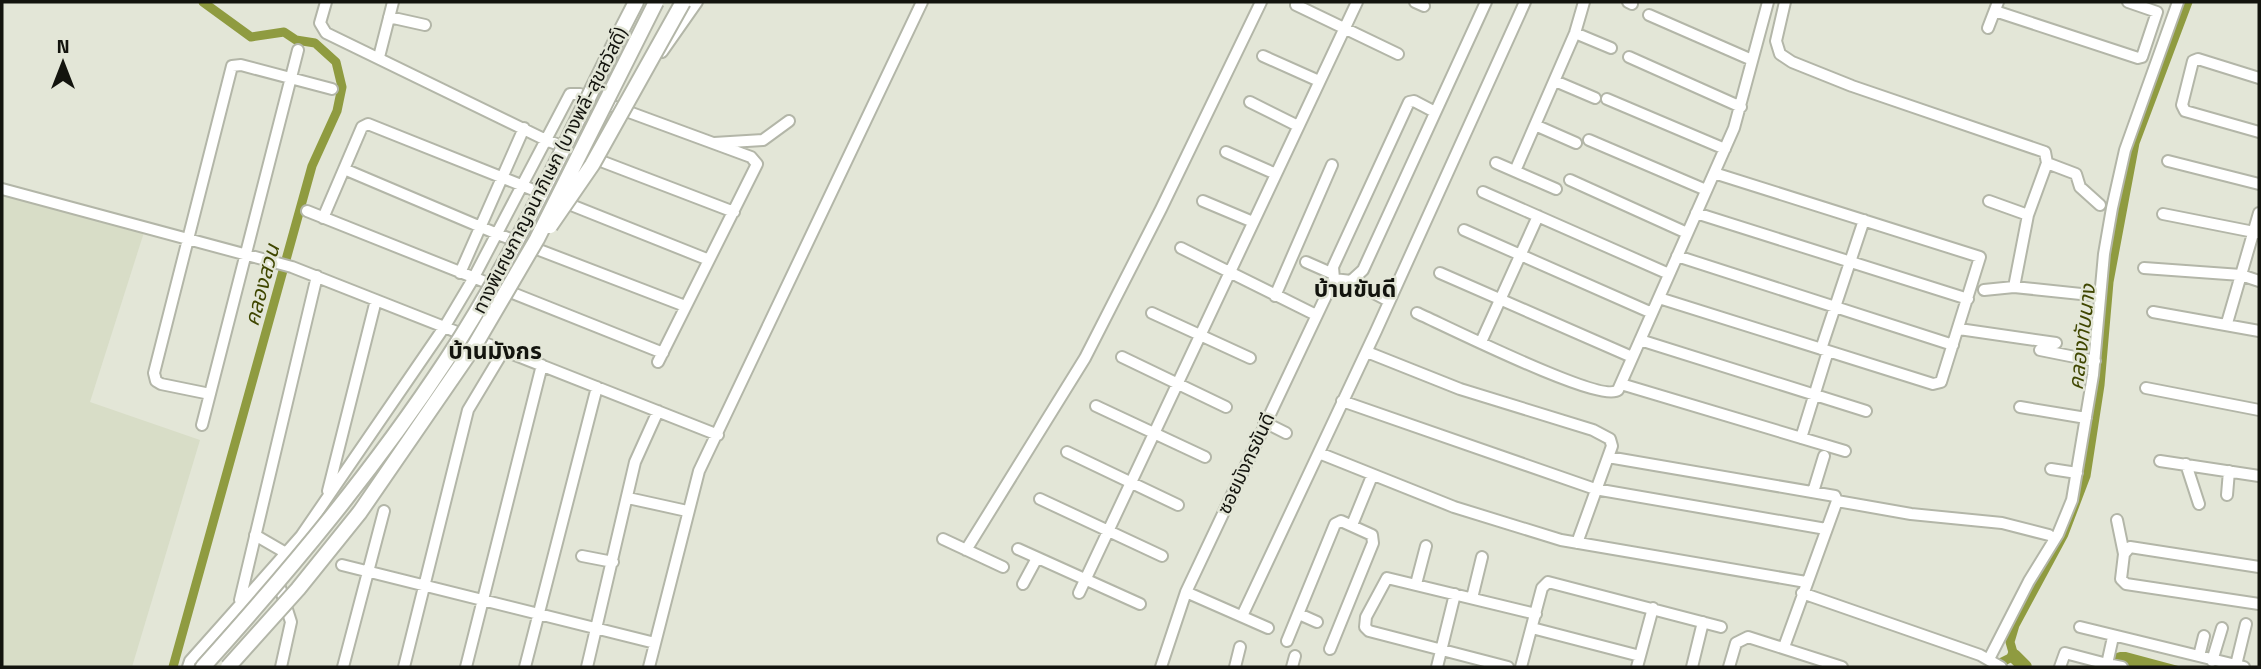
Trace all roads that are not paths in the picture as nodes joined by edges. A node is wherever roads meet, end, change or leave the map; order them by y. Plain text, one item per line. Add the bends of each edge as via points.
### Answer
1 (326, 2) edge
2 (393, 2) edge
3 (626, 2) edge
4 (636, 2) edge
5 (656, 2) edge
6 (683, 2) edge
7 (697, 2) edge
8 (922, 2) edge
9 (1261, 2) edge
10 (1357, 2) edge
11 (1486, 2) edge
12 (1525, 2) edge
13 (1584, 2) edge
14 (1785, 2) edge
15 (2128, 2) edge
16 (2178, 2) edge
17 (1765, 3) edge
18 (1296, 5) dead end
19 (1996, 6) edge
20 (1649, 15) dead end
21 (389, 17) junction
22 (425, 25) dead end
23 (1345, 28) junction
24 (1988, 28) dead end
25 (1575, 33) junction
26 (619, 35) junction
27 (1611, 48) dead end
28 (298, 50) dead end
29 (1398, 54) dead end
30 (1263, 56) dead end
31 (379, 57) junction
32 (1629, 57) dead end
33 (1752, 60) junction
34 (291, 77) junction
35 (2259, 78) edge
36 (1319, 81) junction
37 (1555, 81) junction
38 (332, 89) dead end
39 (1595, 97) dead end
40 (1607, 99) dead end
41 (1250, 102) dead end
42 (1741, 107) junction
43 (1435, 112) junction
44 (629, 113) junction
45 (789, 121) dead end
46 (1535, 125) junction
47 (1298, 126) junction
48 (524, 128) junction
49 (2259, 132) edge
50 (546, 140) junction
51 (1589, 140) dead end
52 (712, 143) junction
53 (1576, 143) dead end
54 (1725, 149) junction
55 (1226, 152) dead end
56 (2168, 161) dead end
57 (1496, 163) dead end
58 (2047, 163) junction
59 (1332, 165) dead end
60 (344, 169) junction
61 (1516, 171) junction
62 (1714, 173) junction
63 (1276, 174) junction
64 (504, 178) junction
65 (1570, 180) dead end
66 (2259, 184) edge
67 (521, 185) junction
68 (2, 189) edge
69 (1556, 189) dead end
70 (1706, 190) junction
71 (1483, 192) dead end
72 (1203, 201) dead end
73 (1989, 201) dead end
74 (2099, 205) dead end
75 (306, 211) dead end
76 (734, 212) junction
77 (2259, 213) edge
78 (1696, 214) junction
79 (2163, 214) dead end
80 (2028, 215) junction
81 (1538, 216) junction
82 (323, 218) junction
83 (1864, 220) junction
84 (1252, 222) junction
85 (481, 227) junction
86 (1464, 230) dead end
87 (2257, 232) edge
88 (495, 233) junction
89 (1687, 233) junction
90 (188, 238) junction
91 (537, 240) junction
92 (1181, 248) dead end
93 (244, 253) junction
94 (1520, 256) junction
95 (1677, 256) junction
96 (709, 260) junction
97 (1306, 262) dead end
98 (1850, 262) junction
99 (2144, 268) dead end
100 (1440, 272) dead end
101 (460, 273) junction
102 (1228, 274) junction
103 (1669, 274) junction
104 (2241, 275) junction
105 (317, 276) junction
106 (1333, 276) junction
107 (473, 279) junction
108 (1351, 281) junction
109 (2259, 281) edge
110 (2014, 286) junction
111 (1984, 290) dead end
112 (1275, 296) junction
113 (2101, 296) junction
114 (1659, 298) junction
115 (1501, 299) junction
116 (1968, 299) junction
117 (376, 300) junction
118 (1389, 301) junction
119 (685, 306) junction
120 (1836, 307) junction
121 (2152, 312) dead end
122 (1152, 313) dead end
123 (1417, 313) dead end
124 (1652, 313) junction
125 (1316, 316) junction
126 (2227, 323) junction
127 (445, 326) junction
128 (1959, 329) junction
129 (2259, 331) edge
130 (1200, 335) junction
131 (1640, 340) junction
132 (1481, 342) junction
133 (2056, 343) dead end
134 (1953, 345) junction
135 (504, 350) junction
136 (1824, 350) junction
137 (2040, 350) dead end
138 (1367, 352) junction
139 (1122, 357) dead end
140 (1632, 357) junction
141 (1250, 358) dead end
142 (2095, 361) junction
143 (542, 365) junction
144 (1177, 384) junction
145 (1621, 384) junction
146 (597, 387) junction
147 (2146, 388) dead end
148 (210, 394) junction
149 (1816, 396) junction
150 (1342, 401) junction
151 (1096, 406) dead end
152 (1226, 407) dead end
153 (2020, 407) dead end
154 (2259, 410) edge
155 (658, 411) junction
156 (1866, 411) dead end
157 (2086, 418) junction
158 (1264, 422) junction
159 (202, 425) dead end
160 (1154, 433) junction
161 (1286, 433) dead end
162 (718, 435) junction
163 (1801, 438) junction
164 (1845, 451) dead end
165 (1067, 452) dead end
166 (1319, 453) junction
167 (1824, 456) dead end
168 (1205, 457) dead end
169 (1608, 457) junction
170 (2160, 461) dead end
171 (2186, 464) junction
172 (2051, 469) dead end
173 (2229, 471) junction
174 (2077, 473) junction
175 (1372, 476) junction
176 (2259, 476) edge
177 (1131, 482) junction
178 (1595, 489) junction
179 (1813, 492) junction
180 (2227, 495) dead end
181 (628, 498) junction
182 (1040, 499) dead end
183 (326, 501) junction
184 (1837, 501) junction
185 (2199, 504) dead end
186 (1178, 505) dead end
187 (384, 511) dead end
188 (687, 511) junction
189 (2117, 520) dead end
190 (1352, 524) junction
191 (1826, 529) junction
192 (1108, 532) junction
193 (255, 535) junction
194 (2049, 535) dead end
195 (943, 538) dead end
196 (1577, 543) junction
197 (1426, 546) dead end
198 (1018, 549) dead end
199 (966, 550) junction
200 (286, 552) junction
201 (2124, 554) junction
202 (582, 556) dead end
203 (1162, 556) dead end
204 (1482, 557) dead end
205 (1037, 558) junction
206 (613, 562) junction
207 (342, 565) dead end
208 (273, 566) junction
209 (1003, 567) dead end
210 (2259, 567) edge
211 (368, 570) junction
212 (1085, 581) junction
213 (1806, 582) junction
214 (1023, 584) dead end
215 (1416, 584) junction
216 (426, 585) junction
217 (1186, 592) junction
218 (1079, 593) dead end
219 (1802, 593) junction
220 (1455, 594) junction
221 (1472, 598) junction
222 (482, 599) junction
223 (240, 601) junction
224 (1140, 604) dead end
225 (2259, 604) edge
226 (1653, 608) junction
227 (539, 614) junction
228 (1299, 614) junction
229 (1344, 614) junction
230 (1536, 614) junction
231 (1242, 616) junction
232 (1359, 621) dead end
233 (1317, 622) dead end
234 (1703, 622) junction
235 (2246, 624) dead end
236 (1721, 627) dead end
237 (2080, 627) dead end
238 (1268, 628) dead end
239 (1532, 628) junction
240 (2222, 628) dead end
241 (597, 629) junction
242 (2204, 636) dead end
243 (2113, 637) junction
244 (1287, 641) dead end
245 (655, 643) junction
246 (1784, 646) junction
247 (1240, 647) dead end
248 (1330, 649) dead end
249 (1441, 651) junction
250 (2199, 656) junction
251 (1989, 659) junction
252 (2212, 660) junction
253 (1639, 662) edge
254 (2107, 663) junction
255 (2240, 666) edge
256 (188, 667) edge
257 (203, 667) edge
258 (228, 667) edge
259 (281, 667) edge
260 (343, 667) edge
261 (404, 667) edge
262 (466, 667) edge
263 (525, 667) edge
264 (587, 667) edge
265 (649, 667) edge
266 (1161, 667) edge
267 (1235, 667) edge
268 (1437, 667) edge
269 (1507, 667) edge
270 (1521, 667) edge
271 (1692, 667) edge
272 (1729, 667) edge
273 (1842, 667) edge
274 (2001, 667) edge
275 (2060, 667) edge
276 (2122, 667) edge

1 - 31 street via 322,31
2 - 21 street
3 - 26 highway
4 - 26 highway, ทางพิเศษกาญจนาภิเษก (บางพลี-สุขสวัสดิ์)
5 - 91 highway, ทางพิเศษกาญจนาภิเษก (บางพลี-สุขสวัสดิ์), bridge
6 - 91 highway, bridge via 592,165
7 - 44 street via 652,66
8 - 162 street
9 - 199 street via 1084,358
10 - 23 street
11 - 43 street
12 - 118 street
13 - 25 street
14 - 58 street via 1776,41 1785,57 1852,86 2031,145 2045,152
15 - 19 street via 2157,12 2138,58
16 - 113 street via 2125,150 2105,245
17 - 33 street
18 - 23 street
19 - 24 street
20 - 33 street
21 - 22 street
21 - 31 street
23 - 29 street
23 - 36 street
25 - 27 street
25 - 37 street
26 - 257 highway, ทางพิเศษกาญจนาภิเษก (บางพลี-สุขสวัสดิ์), bridge via 520,233 448,357 360,484
28 - 34 street
30 - 36 street
31 - 48 street
32 - 42 street
33 - 42 street
34 - 38 street
34 - 90 street via 233,66
34 - 93 street
35 - 49 street via 2193,61 2182,105 2186,111
36 - 47 street
37 - 39 street
37 - 46 street
40 - 54 street
41 - 47 street
42 - 54 street
43 - 106 street, ซอยมังกรขันดี via 1409,102
43 - 108 street via 1363,270
44 - 50 street via 570,94
44 - 52 street
45 - 52 street via 763,141
46 - 53 street
46 - 61 street
47 - 63 street
48 - 50 street
48 - 64 street
50 - 67 street
50 - 76 street
51 - 70 street
52 - 76 street via 751,157 757,164
54 - 62 street
55 - 63 street
56 - 66 street
57 - 61 street
58 - 74 street via 2076,174 2083,192
58 - 80 street
59 - 112 street
60 - 64 street via 362,127 368,124
60 - 82 street
60 - 85 street
61 - 69 street
62 - 70 street
62 - 83 street
63 - 84 street
64 - 67 street
64 - 85 street
65 - 89 street
67 - 88 street
67 - 96 street
68 - 90 street
70 - 78 street
71 - 81 street
72 - 84 street
73 - 80 street
75 - 82 street
76 - 96 street
77 - 87 street
78 - 89 street
78 - 98 street
79 - 87 street
80 - 110 street
81 - 94 street
81 - 103 street
82 - 101 street
83 - 98 street
83 - 116 street via 1975,254 1980,261
84 - 102 street
85 - 88 street
85 - 101 street
86 - 94 street
87 - 104 street
88 - 107 street
88 - 119 street
89 - 95 street
90 - 93 street
90 - 148 street via 155,377 161,383
91 - 258 highway, ทางพิเศษกาญจนาภิเษก (บางพลี-สุขสวัสดิ์), bridge via 475,345 395,465 298,589
92 - 102 street
93 - 105 street
93 - 148 street
94 - 115 street
94 - 124 street
95 - 103 street
95 - 120 street
96 - 119 street
97 - 106 street
98 - 116 street
98 - 120 street
99 - 104 street
100 - 115 street
101 - 107 street
102 - 112 street
102 - 130 street
103 - 114 street
104 - 109 street
104 - 126 street
105 - 117 street
105 - 193 street
106 - 108 street
106 - 125 street, ซอยมังกรขันดี
107 - 119 street via 660,357
107 - 127 street
108 - 118 street
110 - 111 street
110 - 113 street
112 - 125 street
113 - 142 street
114 - 124 street
114 - 136 street
115 - 132 street
115 - 140 street
116 - 128 street
117 - 127 street
117 - 183 street
118 - 138 street
120 - 134 street
120 - 136 street
121 - 126 street
122 - 130 street
123 - 132 street
124 - 131 street
125 - 158 street, ซอยมังกรขันดี
126 - 129 street
127 - 135 street
127 - 183 street
128 - 133 street
128 - 134 street
130 - 141 street
130 - 144 street
131 - 140 street
131 - 149 street
132 - 145 street via 1598,392 1614,394
134 - 136 street via 1937,384
135 - 143 street
135 - 216 street via 468,410
136 - 149 street
137 - 142 street
138 - 150 street
138 - 169 street via 1460,389 1593,430 1610,439
139 - 144 street
140 - 145 street
142 - 157 street
143 - 146 street
143 - 222 street
144 - 152 street
144 - 160 street
145 - 163 street
146 - 155 street
146 - 227 street
147 - 154 street
148 - 159 street
149 - 156 street
149 - 163 street
150 - 166 street
150 - 178 street
151 - 160 street
153 - 157 street
155 - 162 street
155 - 181 street via 635,462
157 - 174 street
158 - 161 street
158 - 217 street, ซอยมังกรขันดี
160 - 168 street
160 - 177 street
162 - 188 street via 699,471
163 - 164 street
165 - 177 street
166 - 175 street
166 - 231 street
167 - 179 street
169 - 178 street
169 - 179 street
170 - 171 street
171 - 173 street
171 - 185 street
172 - 174 street
173 - 176 street
173 - 180 street
174 - 251 street via 2058,534
175 - 190 street
175 - 196 street via 1454,507
177 - 186 street
177 - 192 street
178 - 191 street
178 - 196 street
179 - 184 street via 1832,494
181 - 188 street
181 - 206 street
182 - 192 street
183 - 200 street
184 - 191 street
184 - 194 street via 2002,523
187 - 211 street
188 - 245 street
189 - 201 street
190 - 228 street via 1335,524
190 - 229 street via 1372,535 1373,543
191 - 213 street
192 - 203 street
192 - 212 street
193 - 200 street
193 - 223 street
195 - 199 street
196 - 213 street
197 - 215 street
198 - 205 street
199 - 209 street
200 - 208 street
201 - 210 street via 2135,548
201 - 225 street via 2121,579 2126,584
202 - 206 street
204 - 221 street
205 - 212 street
205 - 214 street
206 - 241 street
207 - 211 street
208 - 223 street
208 - 259 street via 291,622
211 - 216 street
211 - 260 street
212 - 218 street
212 - 224 street
213 - 219 street
215 - 220 street
215 - 249 street via 1387,578 1365,627
216 - 222 street
216 - 261 street
217 - 231 street
217 - 266 street, ซอยมังกรขันดี
219 - 246 street
219 - 251 street
220 - 221 street
220 - 249 street
221 - 230 street
222 - 227 street
222 - 262 street
223 - 256 street
226 - 230 street via 1551,581 1542,588
226 - 234 street
226 - 253 street
227 - 241 street
227 - 263 street
228 - 233 street
228 - 244 street
229 - 232 street
229 - 248 street
230 - 239 street
231 - 238 street
234 - 236 street
234 - 271 street
235 - 255 street
237 - 243 street
239 - 253 street
239 - 270 street
240 - 252 street
241 - 245 street
241 - 264 street
242 - 250 street
243 - 250 street
243 - 254 street
245 - 265 street
246 - 272 street via 1741,639
246 - 273 street
247 - 267 street
249 - 268 street
249 - 269 street
250 - 252 street
251 - 274 street
252 - 255 street
254 - 275 street via 2065,653
254 - 276 street

